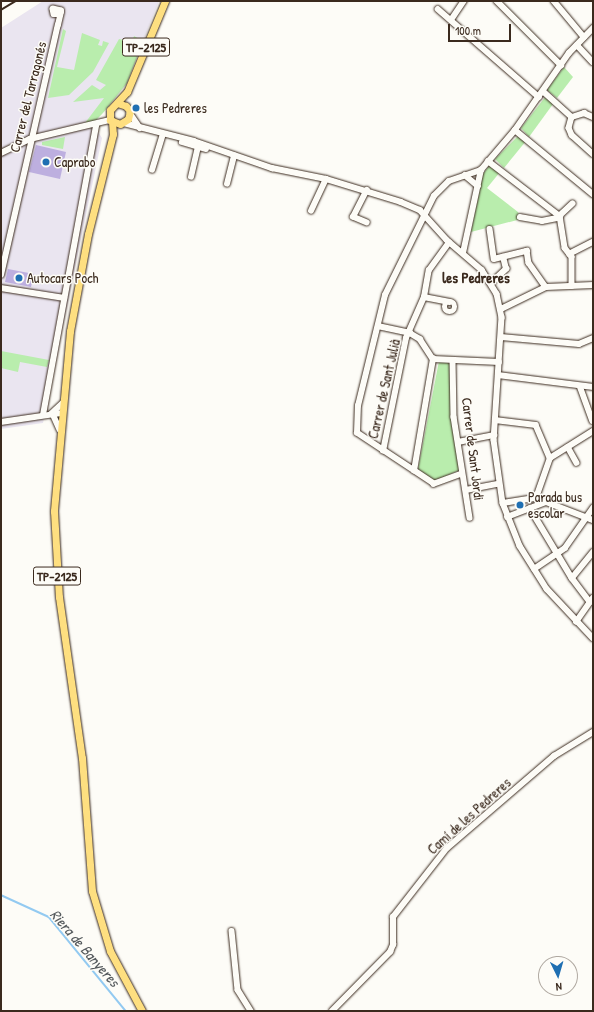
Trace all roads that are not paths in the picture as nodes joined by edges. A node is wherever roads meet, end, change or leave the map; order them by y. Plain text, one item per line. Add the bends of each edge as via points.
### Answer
1 (165, 1) edge
2 (464, 1) edge
3 (497, 1) edge
4 (554, 1) edge
5 (438, 9) dead end
6 (59, 17) dead end
7 (451, 20) junction
8 (593, 28) edge
9 (584, 37) junction
10 (577, 45) junction
11 (593, 62) edge
12 (561, 65) junction
13 (543, 91) junction
14 (126, 92) junction
15 (539, 97) junction
16 (117, 103) junction
17 (110, 110) junction
18 (129, 111) junction
19 (593, 116) edge
20 (572, 117) junction
21 (102, 121) junction
22 (111, 121) junction
23 (122, 124) junction
24 (96, 125) junction
25 (144, 130) junction
26 (516, 130) junction
27 (113, 134) junction
28 (163, 135) junction
29 (30, 139) junction
30 (198, 147) junction
31 (1, 153) edge
32 (593, 154) edge
33 (234, 156) junction
34 (488, 162) junction
35 (152, 170) dead end
36 (481, 170) junction
37 (466, 175) junction
38 (191, 177) dead end
39 (326, 179) junction
40 (227, 184) dead end
41 (478, 186) junction
42 (367, 190) junction
43 (593, 194) edge
44 (572, 204) dead end
45 (311, 211) dead end
46 (423, 214) junction
47 (560, 216) junction
48 (520, 217) dead end
49 (367, 223) dead end
50 (490, 230) dead end
51 (449, 242) junction
52 (593, 242) edge
53 (463, 253) junction
54 (569, 254) junction
55 (503, 256) junction
56 (1, 274) edge
57 (491, 283) junction
58 (593, 285) edge
59 (572, 286) junction
60 (546, 287) junction
61 (1, 288) edge
62 (424, 297) junction
63 (64, 298) junction
64 (447, 301) dead end
65 (501, 309) junction
66 (378, 326) junction
67 (410, 332) junction
68 (501, 337) junction
69 (593, 338) edge
70 (433, 359) junction
71 (453, 360) junction
72 (499, 362) junction
73 (498, 374) junction
74 (580, 386) junction
75 (593, 387) edge
76 (63, 403) junction
77 (62, 413) junction
78 (52, 414) junction
79 (43, 415) junction
80 (495, 420) junction
81 (593, 421) edge
82 (1, 422) edge
83 (61, 430) junction
84 (593, 431) edge
85 (494, 435) junction
86 (458, 442) junction
87 (568, 447) junction
88 (383, 451) junction
89 (550, 458) junction
90 (577, 463) dead end
91 (414, 471) junction
92 (462, 474) junction
93 (498, 484) junction
94 (466, 490) junction
95 (536, 498) junction
96 (502, 502) junction
97 (546, 502) junction
98 (530, 508) junction
99 (593, 508) edge
100 (507, 517) junction
101 (587, 517) junction
102 (470, 518) dead end
103 (593, 520) edge
104 (593, 552) edge
105 (557, 555) junction
106 (534, 569) junction
107 (572, 578) junction
108 (592, 600) edge
109 (576, 622) junction
110 (593, 638) edge
111 (593, 732) edge
112 (232, 931) dead end
113 (142, 1011) edge
114 (251, 1011) edge
115 (332, 1011) edge

1 - 14 main road, TP-2125
2 - 7 street
3 - 12 street
4 - 9 street
5 - 7 street
6 - 29 street, Carrer del Tarragonés via 40,111
7 - 15 street
8 - 9 street
9 - 10 street
10 - 11 street
10 - 12 street
12 - 13 street
13 - 15 street
13 - 20 street
14 - 16 main road, TP-2125
14 - 18 main road
15 - 26 street
16 - 17 main road, TP-2125
16 - 18 main road
17 - 21 street
17 - 22 main road, TP-2125
18 - 23 main road, TP-2125
18 - 25 street via 132,121
19 - 20 street via 584,113
20 - 32 street via 569,128 572,135
21 - 22 street
21 - 24 street
22 - 23 main road
22 - 27 main road, TP-2125
23 - 25 street
23 - 27 main road, TP-2125
24 - 29 street
24 - 63 street
25 - 28 street
26 - 34 street
26 - 43 street
27 - 76 main road, TP-2125 via 88,234 70,331
28 - 30 street
28 - 33 street via 194,141
28 - 35 street
29 - 31 street
29 - 56 street, Carrer del Tarragonés
30 - 33 street
30 - 38 street
33 - 39 street
33 - 40 street
34 - 36 street
34 - 47 street
36 - 37 street
36 - 41 street
37 - 41 street
37 - 46 street via 441,187
39 - 42 street
39 - 45 street
41 - 53 street
42 - 46 street via 415,207
42 - 49 street via 353,217
44 - 47 street
46 - 51 street
46 - 66 street via 391,279
47 - 48 street via 542,221
47 - 54 street via 565,248
50 - 55 street via 494,259
51 - 53 street
51 - 62 street, Carrer de Sant Julià via 429,270
52 - 54 street
53 - 57 street
54 - 59 street
55 - 57 street via 506,269
55 - 60 street via 527,251 529,263
57 - 65 street
58 - 59 street
59 - 60 street
60 - 65 street
61 - 63 street
62 - 64 street
62 - 67 street, Carrer de Sant Julià
63 - 79 street
65 - 68 street
66 - 67 street via 404,334
66 - 88 street via 358,406 356,431
67 - 70 street via 420,339
67 - 88 street, Carrer de Sant Julià via 406,338
68 - 69 street via 579,344
68 - 72 street
70 - 71 street
70 - 91 street
71 - 72 street
71 - 86 street, Carrer de Sant Jordi
72 - 73 street
73 - 74 street
73 - 80 street
74 - 75 street
74 - 81 street
76 - 77 main road, TP-2125
76 - 78 street
77 - 78 street
77 - 83 main road, TP-2125
78 - 79 street
78 - 83 street
79 - 82 street
80 - 85 street
80 - 89 street via 536,425
83 - 113 main road, TP-2125 via 54,511 56,568 82,758 90,878 108,946
84 - 87 street
85 - 86 street
85 - 93 street
86 - 92 street, Carrer de Sant Jordi
87 - 89 street
87 - 90 street
88 - 91 street
89 - 95 street
91 - 92 street via 434,484
92 - 94 street, Carrer de Sant Jordi
93 - 94 street
93 - 96 street
94 - 102 street, Carrer de Sant Jordi
95 - 96 street
95 - 97 street
96 - 100 street
97 - 98 street
97 - 101 street
98 - 100 street
98 - 105 street
99 - 101 street
100 - 106 street
101 - 103 street
101 - 105 street
104 - 107 street
105 - 106 street
105 - 107 street
106 - 109 street
107 - 108 street
108 - 109 street
109 - 110 street
111 - 115 street, Camí de les Pedreres via 554,756 447,848 393,917 393,945 390,952
112 - 114 street via 238,990

